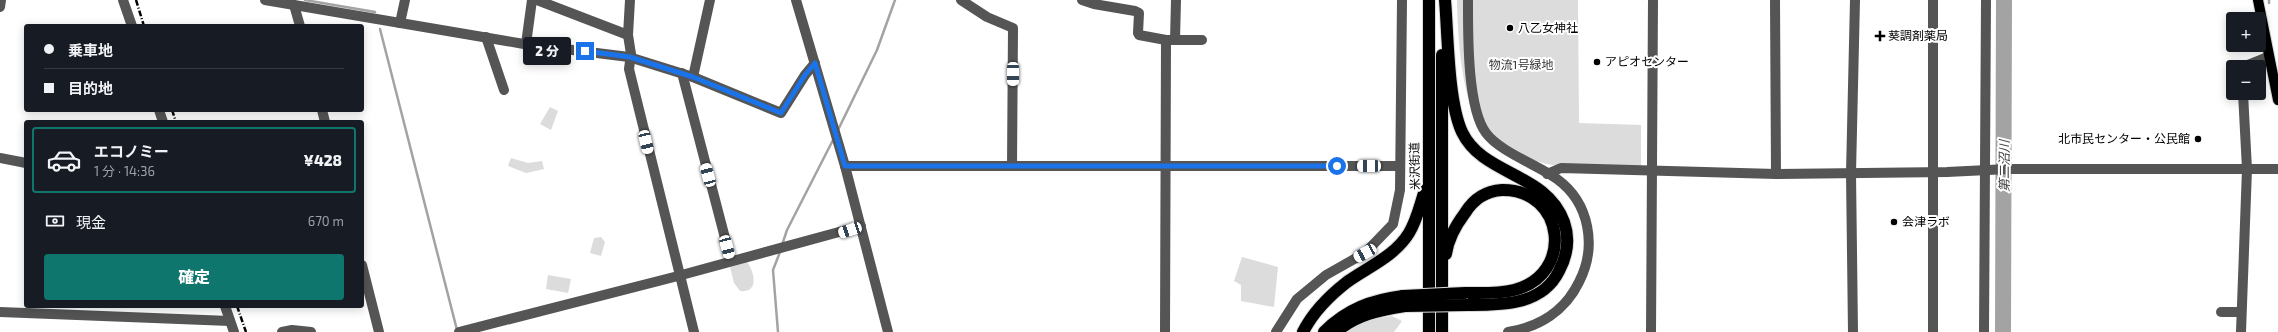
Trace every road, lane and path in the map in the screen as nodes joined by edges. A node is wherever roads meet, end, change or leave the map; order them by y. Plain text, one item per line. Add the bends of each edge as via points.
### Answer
1 (1, 0) edge
2 (124, 0) edge
3 (265, 0) edge
4 (405, 0) edge
5 (532, 0) edge
6 (537, 0) edge
7 (630, 0) edge
8 (710, 0) edge
9 (796, 0) edge
10 (961, 0) edge
11 (1082, 0) edge
12 (1176, 0) edge
13 (1402, 0) edge
14 (1429, 0) edge
15 (1444, 0) edge
16 (1468, 0) edge
17 (1653, 0) edge
18 (1775, 0) edge
19 (1855, 0) edge
20 (1934, 0) edge
21 (1986, 0) edge
22 (2258, 0) edge
23 (294, 5) junction
24 (0, 7) edge
25 (400, 23) junction
26 (131, 24) edge
27 (299, 24) edge
28 (628, 35) junction
29 (486, 37) junction
30 (1170, 40) junction
31 (1202, 40) dead end
32 (526, 44) junction
33 (630, 57) junction
34 (2268, 57) junction
35 (2260, 60) edge
36 (815, 63) junction
37 (682, 73) junction
38 (693, 77) junction
39 (504, 90) dead end
40 (2244, 100) edge
41 (2278, 100) edge
42 (0, 158) edge
43 (24, 163) edge
44 (845, 166) junction
45 (1012, 166) junction
46 (1165, 166) junction
47 (1400, 166) junction
48 (2247, 169) junction
49 (2278, 169) edge
50 (1653, 171) junction
51 (1986, 172) junction
52 (1852, 173) junction
53 (1934, 173) junction
54 (1547, 174) junction
55 (1776, 174) junction
56 (1429, 178) junction
57 (861, 226) junction
58 (731, 261) junction
59 (364, 273) edge
60 (678, 276) junction
61 (1442, 276) junction
62 (1466, 299) junction
63 (1404, 301) junction
64 (226, 308) edge
65 (0, 312) edge
66 (2221, 312) dead end
67 (2241, 312) junction
68 (230, 322) junction
69 (234, 332) edge
70 (282, 332) edge
71 (311, 332) edge
72 (379, 332) edge
73 (459, 332) edge
74 (694, 332) edge
75 (888, 332) edge
76 (1165, 332) edge
77 (1276, 332) edge
78 (1303, 332) edge
79 (1324, 332) edge
80 (1336, 332) edge
81 (1429, 332) edge
82 (1442, 332) edge
83 (1508, 332) edge
84 (1652, 332) edge
85 (1853, 332) edge
86 (1933, 332) edge
87 (1984, 332) edge
88 (2241, 332) edge

1 - 24 street
2 - 26 street
3 - 23 street
4 - 25 street
5 - 32 street
6 - 28 street
7 - 28 street
8 - 38 street
9 - 36 street
10 - 45 street via 987,17 1013,28
11 - 30 street via 1135,11 1138,13 1140,35
12 - 30 street
13 - 47 street
14 - 56 highway, 米沢街道
15 - 61 highway
15 - 62 highway via 1456,115 1462,132 1469,144 1480,154 1534,184 1552,199 1566,227 1566,258 1550,285 1538,294 1527,300 1512,303
16 - 54 street via 1472,101 1479,121 1486,134
17 - 50 street
18 - 55 street
19 - 52 street
20 - 53 street
21 - 51 street
22 - 34 main road
23 - 25 street
23 - 27 street
25 - 29 street
28 - 33 street
29 - 32 street
29 - 39 street
30 - 31 street
30 - 46 street
32 - 33 street
33 - 37 street
33 - 60 street via 629,69
34 - 35 street
34 - 41 main road
36 - 38 street via 781,113
36 - 44 street
37 - 38 street
37 - 58 street
40 - 48 street
42 - 43 street
44 - 45 street
44 - 57 street
45 - 46 street
46 - 47 street
46 - 76 street
47 - 77 street via 1400,190 1393,224 1365,253 1326,275 1297,299
48 - 49 street
48 - 51 street
48 - 67 street
50 - 54 street via 1561,168
50 - 55 street
50 - 84 street
51 - 53 street
51 - 87 street
52 - 53 street
52 - 55 street
52 - 85 street
53 - 86 street
54 - 83 street via 1569,190 1584,215 1590,245 1587,262 1574,292 1565,305 1536,324
56 - 78 highway via 1419,212 1408,234 1391,254 1325,300
56 - 81 highway, 米沢街道
57 - 58 street
57 - 75 street
58 - 60 street
59 - 72 street
60 - 73 street
60 - 74 street
61 - 62 highway via 1447,248 1457,224 1475,200 1498,190 1511,190 1532,198 1547,212 1555,235 1552,258 1546,269 1529,284 1515,290
61 - 82 highway
62 - 63 highway, bridge
63 - 79 highway via 1386,298 1362,306 1348,312
63 - 80 highway via 1360,316
64 - 68 street
65 - 68 street
66 - 67 street
67 - 88 street
68 - 69 street
70 - 71 street

